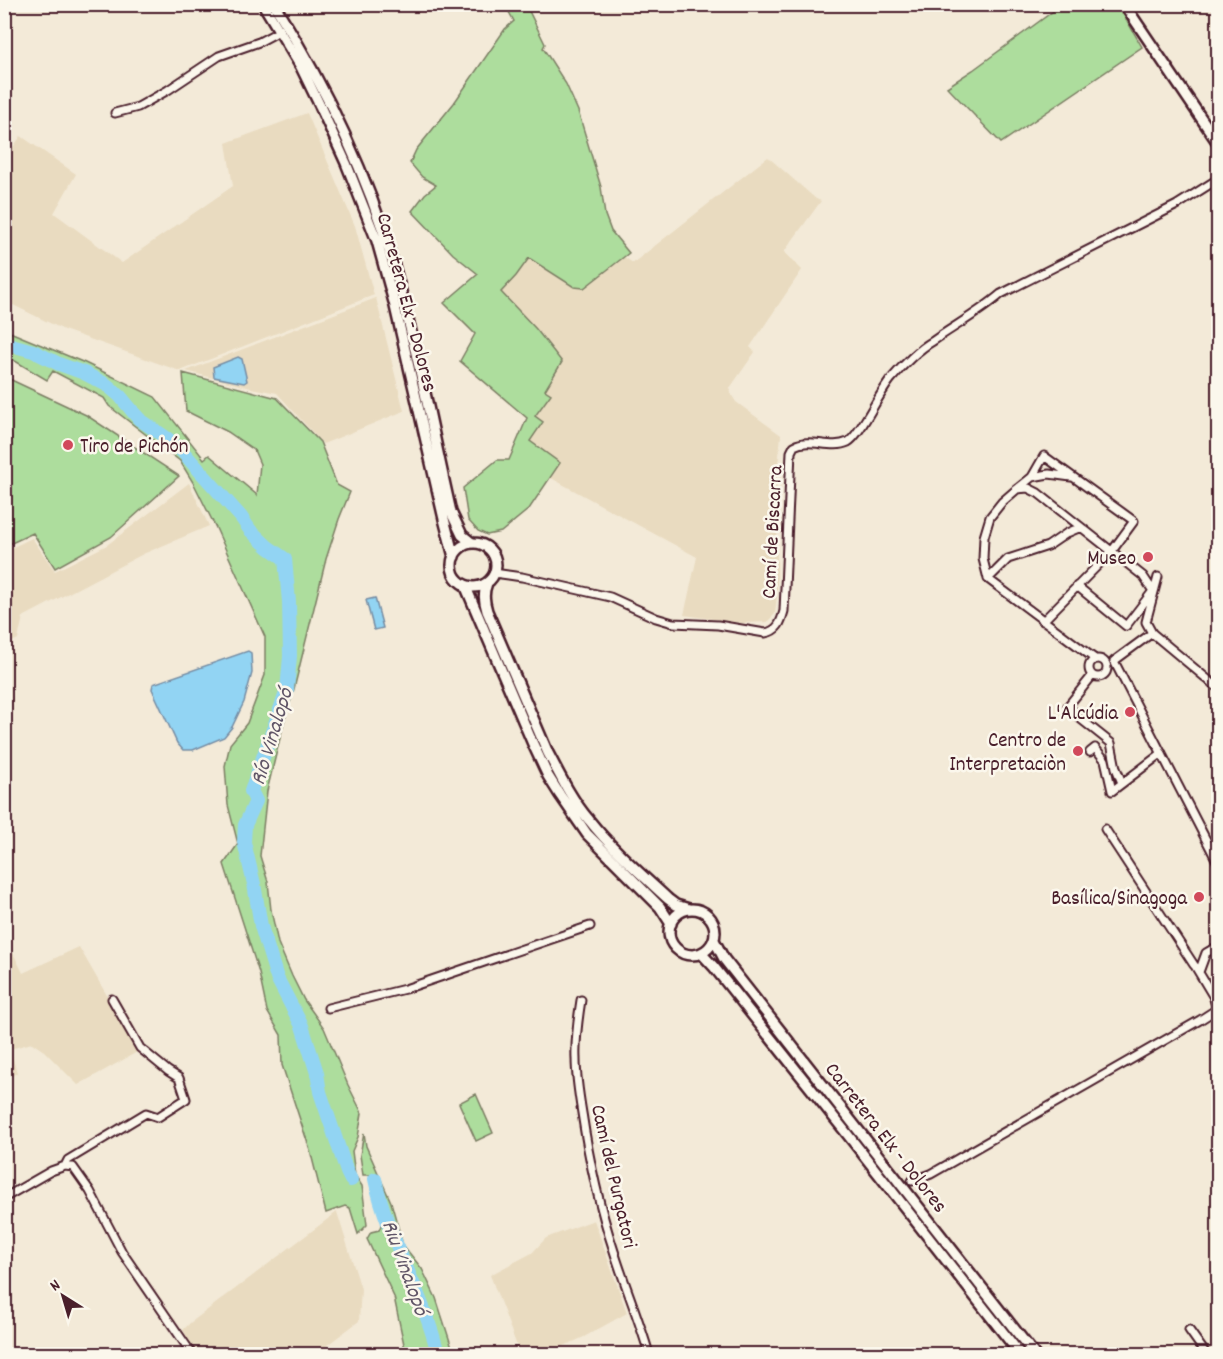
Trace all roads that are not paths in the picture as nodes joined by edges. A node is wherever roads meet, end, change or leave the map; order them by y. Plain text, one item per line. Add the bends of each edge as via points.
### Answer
1 (263, 4) edge
2 (274, 4) edge
3 (1124, 4) edge
4 (274, 34) dead end
5 (115, 113) dead end
6 (1218, 143) edge
7 (1218, 179) edge
8 (1032, 477) junction
9 (1076, 479) junction
10 (1017, 489) junction
11 (1081, 527) junction
12 (472, 543) junction
13 (1112, 551) junction
14 (454, 556) junction
15 (494, 573) junction
16 (1158, 577) dead end
17 (988, 579) junction
18 (487, 583) junction
19 (465, 585) junction
20 (1077, 586) junction
21 (1154, 591) junction
22 (1043, 621) junction
23 (1152, 633) junction
24 (1095, 659) junction
25 (1114, 661) junction
26 (1107, 666) junction
27 (1092, 676) junction
28 (1218, 688) edge
29 (1090, 752) dead end
30 (1162, 753) junction
31 (1122, 783) junction
32 (1105, 829) dead end
33 (1218, 863) edge
34 (689, 909) junction
35 (671, 924) junction
36 (590, 926) dead end
37 (714, 940) junction
38 (1218, 946) edge
39 (701, 953) junction
40 (1196, 968) junction
41 (112, 999) dead end
42 (581, 1000) dead end
43 (328, 1008) dead end
44 (1218, 1009) edge
45 (65, 1166) junction
46 (912, 1181) dead end
47 (4, 1198) edge
48 (1189, 1330) dead end
49 (192, 1354) edge
50 (649, 1354) edge
51 (1020, 1354) edge
52 (1034, 1354) edge
53 (1206, 1354) edge

1 - 14 main road, Carretera Elx - Dolores via 321,106 377,241
2 - 12 main road, Carretera Elx - Dolores via 317,78 384,234 452,512 462,535
3 - 6 main road
4 - 5 street via 219,56 138,107
7 - 15 street, Camí de Biscarra via 1177,205 1001,294 931,342 891,378 849,442 794,446 784,611 773,631 673,623 610,597
8 - 9 street via 1049,474
8 - 9 street via 1044,456
8 - 10 street
9 - 13 street via 1134,521
10 - 11 street via 1028,488 1038,493
10 - 17 street via 990,517 983,559
11 - 13 street
11 - 17 street via 1048,546 1008,559
12 - 14 main road
12 - 15 main road via 490,550 495,561
13 - 20 street
13 - 21 street via 1143,576
14 - 19 main road via 455,576
15 - 18 main road
16 - 21 street
17 - 22 street
18 - 19 main road
18 - 34 main road via 487,611 559,775 598,831 668,899
19 - 35 main road via 538,756 560,795 587,834 660,907
20 - 21 street via 1126,626
20 - 22 street
21 - 23 street via 1146,622
22 - 24 street
23 - 25 street
23 - 28 street
24 - 26 street via 1102,659
24 - 27 street via 1088,668
25 - 26 street
25 - 30 street
26 - 27 street via 1105,675
27 - 31 street via 1068,706 1111,743
29 - 31 street via 1095,748 1105,760 1112,791
30 - 31 street
30 - 33 street
32 - 40 street
34 - 35 main road via 676,915
34 - 37 main road via 709,916 714,923
35 - 39 main road via 670,937 676,948 688,955
36 - 43 street via 405,988
37 - 39 main road
37 - 52 main road, Carretera Elx - Dolores via 723,959
38 - 40 street via 1206,953
39 - 51 main road, Carretera Elx - Dolores
40 - 44 street
41 - 45 street via 140,1048 179,1078 186,1099 158,1117 146,1113
42 - 50 street, Camí del Purgatori via 576,1057 586,1139 614,1252
44 - 46 street via 931,1174
45 - 47 street
45 - 49 street via 73,1167 81,1176 122,1252
48 - 53 street

